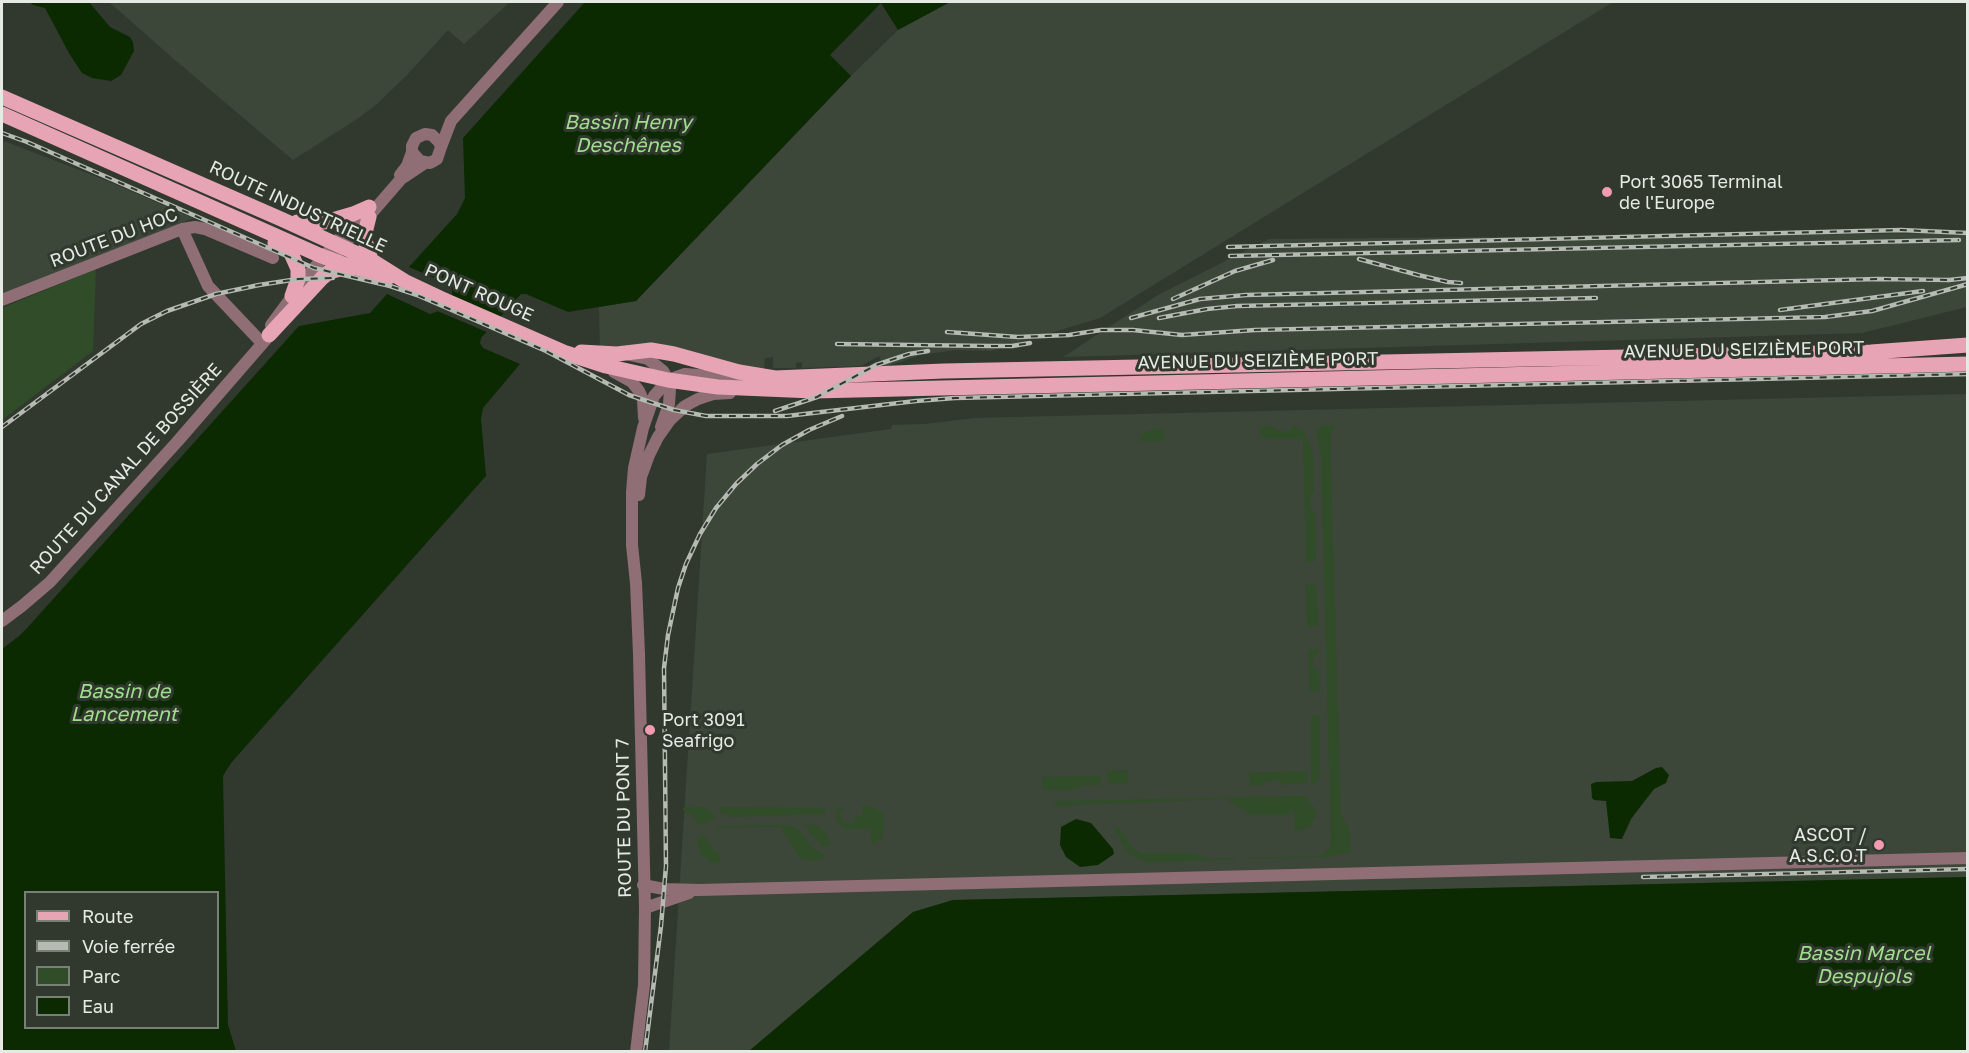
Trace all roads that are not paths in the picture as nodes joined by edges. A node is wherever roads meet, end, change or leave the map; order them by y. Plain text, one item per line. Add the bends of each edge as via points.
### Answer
1 (558, 2) edge
2 (2, 97) edge
3 (2, 114) edge
4 (451, 121) junction
5 (427, 134) junction
6 (441, 147) junction
7 (412, 152) junction
8 (425, 163) junction
9 (369, 212) junction
10 (281, 219) junction
11 (182, 229) junction
12 (332, 250) junction
13 (273, 258) dead end
14 (370, 266) junction
15 (406, 282) joint
16 (292, 296) junction
17 (2, 300) edge
18 (264, 339) junction
19 (537, 340) joint
20 (1968, 345) edge
21 (554, 347) junction
22 (616, 354) junction
23 (577, 357) junction
24 (1968, 364) edge
25 (776, 378) junction
26 (668, 381) junction
27 (813, 391) junction
28 (643, 428) junction
29 (654, 445) junction
30 (636, 583) junction
31 (2, 621) edge
32 (1968, 858) edge
33 (643, 885) junction
34 (699, 890) junction
35 (645, 908) junction
36 (636, 1052) edge

1 - 4 street
2 - 10 main road, ROUTE INDUSTRIELLE
3 - 12 main road via 139,176
3 - 16 main road via 67,152 290,251 298,269
4 - 5 street
4 - 6 street
5 - 6 street via 436,138
5 - 7 street via 416,138
6 - 8 street via 437,159
7 - 8 street
7 - 9 street, ROUTE DU CANAL DE BOSSIÈRE via 407,166
8 - 9 street, ROUTE DU CANAL DE BOSSIÈRE via 401,179
9 - 10 main road via 317,223
9 - 12 street, ROUTE DU CANAL DE BOSSIÈRE
9 - 14 main road via 364,237
10 - 12 main road, ROUTE INDUSTRIELLE
11 - 13 street, ROUTE DU HOC via 205,229
11 - 17 street, ROUTE DU HOC
11 - 18 street via 208,286
12 - 14 main road, ROUTE INDUSTRIELLE
12 - 16 street, ROUTE DU CANAL DE BOSSIÈRE
12 - 18 street, ROUTE DU CANAL DE BOSSIÈRE via 318,278
14 - 15 main road, ROUTE INDUSTRIELLE
14 - 18 main road via 329,272
15 - 19 main road, PONT ROUGE
16 - 18 street, ROUTE DU CANAL DE BOSSIÈRE
18 - 31 street, ROUTE DU CANAL DE BOSSIÈRE via 57,574
19 - 21 main road, AVENUE DU SEIZIÈME PORT
20 - 25 main road, AVENUE DU SEIZIÈME PORT via 1871,352 944,371
21 - 22 main road, AVENUE DU SEIZIÈME PORT
21 - 23 main road, AVENUE DU SEIZIÈME PORT
22 - 25 main road, AVENUE DU SEIZIÈME PORT via 651,350
22 - 26 street via 648,359 663,371
23 - 26 main road, AVENUE DU SEIZIÈME PORT
23 - 28 street via 636,386 643,400
24 - 27 main road, AVENUE DU SEIZIÈME PORT
25 - 26 street via 745,380 685,374
26 - 27 main road, AVENUE DU SEIZIÈME PORT
26 - 28 street via 654,396
26 - 29 street via 669,404
27 - 29 street via 713,394 698,399 675,415
28 - 30 street via 632,492
29 - 30 street via 640,485
30 - 33 street, ROUTE DU PONT 7
32 - 34 street
33 - 34 street
33 - 35 street, ROUTE DU PONT 7
34 - 35 street
35 - 36 street, ROUTE DU PONT 7 via 644,985

